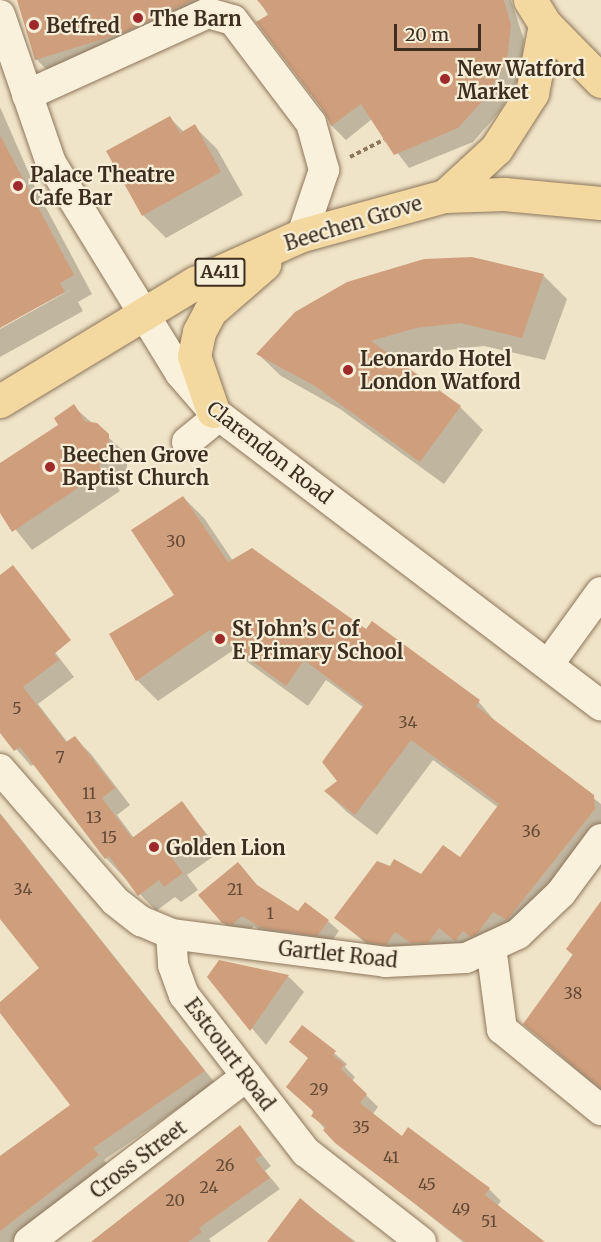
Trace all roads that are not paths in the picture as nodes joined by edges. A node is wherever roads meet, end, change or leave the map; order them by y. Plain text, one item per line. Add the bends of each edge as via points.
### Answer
1 (538, 12) edge
2 (0, 15) edge
3 (601, 81) edge
4 (27, 95) junction
5 (445, 196) junction
6 (601, 203) edge
7 (300, 235) junction
8 (143, 312) junction
9 (0, 401) edge
10 (216, 413) junction
11 (187, 442) dead end
12 (601, 592) edge
13 (548, 665) junction
14 (601, 705) edge
15 (0, 769) edge
16 (601, 839) edge
17 (171, 933) junction
18 (491, 947) junction
19 (247, 1076) junction
20 (601, 1110) edge
21 (29, 1242) edge
22 (421, 1242) edge

1 - 3 main road, A411
1 - 5 main road, A411 via 532,93 496,149
2 - 4 street, Clarendon Road
4 - 7 street via 208,13 233,20 311,123 324,170
4 - 8 street, Clarendon Road via 51,163
5 - 6 main road, Beechen Grove / A411 via 504,194
5 - 7 main road, Beechen Grove / A411
7 - 8 main road, Beechen Grove / A411 via 195,283
7 - 10 main road via 210,311 199,332 194,357
8 - 9 main road, Beechen Grove / A411
8 - 10 street, Clarendon Road via 180,373
10 - 11 street
10 - 13 street, Clarendon Road
12 - 13 street
13 - 14 street, Clarendon Road
15 - 17 street via 115,901 141,921
16 - 18 street, Gartlet Road via 561,893 518,934
17 - 18 street, Gartlet Road via 386,962 466,958
17 - 19 street, Estcourt Road via 173,965 184,995
18 - 20 street via 502,1029
19 - 21 street, Cross Street
19 - 22 street, Estcourt Road via 306,1152

